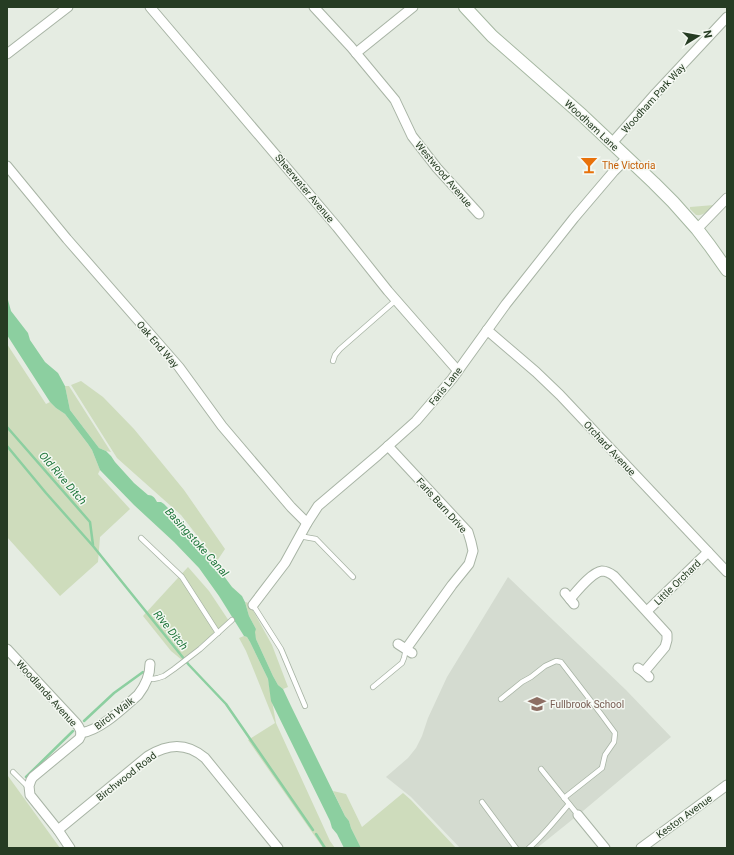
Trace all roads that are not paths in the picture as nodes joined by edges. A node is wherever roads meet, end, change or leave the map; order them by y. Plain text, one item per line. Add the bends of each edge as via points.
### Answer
1 (68, 7) edge
2 (150, 7) edge
3 (314, 7) edge
4 (413, 7) edge
5 (465, 7) edge
6 (727, 17) edge
7 (356, 53) junction
8 (7, 54) edge
9 (612, 143) junction
10 (628, 158) junction
11 (7, 166) edge
12 (727, 198) edge
13 (479, 214) dead end
14 (697, 230) junction
15 (727, 270) edge
16 (396, 300) junction
17 (488, 330) junction
18 (333, 361) dead end
19 (458, 371) junction
20 (388, 446) junction
21 (307, 523) junction
22 (299, 536) junction
23 (141, 538) dead end
24 (708, 552) junction
25 (727, 572) edge
26 (353, 577) dead end
27 (570, 599) dead end
28 (253, 604) joint
29 (647, 611) junction
30 (232, 620) dead end
31 (218, 633) junction
32 (7, 649) edge
33 (406, 649) joint
34 (150, 664) dead end
35 (644, 672) dead end
36 (148, 678) junction
37 (373, 687) dead end
38 (501, 699) dead end
39 (305, 706) dead end
40 (81, 733) junction
41 (541, 769) dead end
42 (13, 772) dead end
43 (727, 785) edge
44 (29, 788) junction
45 (564, 798) junction
46 (482, 802) dead end
47 (569, 804) junction
48 (578, 815) joint
49 (58, 830) junction
50 (70, 848) edge
51 (278, 848) edge
52 (516, 848) edge
53 (529, 848) edge
54 (605, 848) edge
55 (641, 848) edge

1 - 8 street
2 - 16 street, Sheerwater Avenue
3 - 7 street, Westwood Avenue
4 - 7 street
5 - 9 main road, Woodham Lane via 492,36
6 - 9 street, Woodham Park Way
7 - 13 street, Westwood Avenue via 395,100 412,136
9 - 10 main road, Woodham Lane
10 - 14 main road, Woodham Lane via 673,202
10 - 17 street, Faris Lane via 574,218
11 - 21 street, Oak End Way via 179,367 222,426
12 - 14 street
14 - 15 main road, Woodham Lane
16 - 18 lane via 340,349
16 - 19 street, Sheerwater Avenue
17 - 19 street, Faris Lane
17 - 24 street, Orchard Avenue via 560,395
19 - 20 street, Faris Lane via 416,421
20 - 21 street, Faris Lane via 318,506
20 - 33 street, Faris Barn Drive via 468,532 472,552 469,564
21 - 22 street, Faris Lane
22 - 26 lane via 316,539
22 - 28 street, Faris Lane via 284,563
23 - 31 lane via 182,577
24 - 25 street, Orchard Avenue
24 - 29 street, Little Orchard
27 - 29 street, Little Orchard via 589,579 602,571 614,576
28 - 39 lane via 281,649
29 - 35 street, Little Orchard via 667,634 667,640 665,647
30 - 31 lane
31 - 36 lane via 164,676
32 - 40 street, Woodlands Avenue via 76,723
33 - 37 lane via 402,663
34 - 36 street, Birch Walk
36 - 40 street, Birch Walk via 141,691 127,704 94,729
38 - 45 lane via 545,666 556,661 561,662 615,733 614,742 605,755 602,768
40 - 44 street, Woodlands Avenue via 78,739 33,777
41 - 45 lane
42 - 44 lane
43 - 55 street, Keston Avenue
44 - 49 street via 32,797
45 - 47 lane
46 - 52 lane
47 - 48 lane
47 - 53 lane
48 - 54 street
49 - 50 street
49 - 51 street, Birchwood Road via 148,756 163,748 178,746 198,752 205,758

